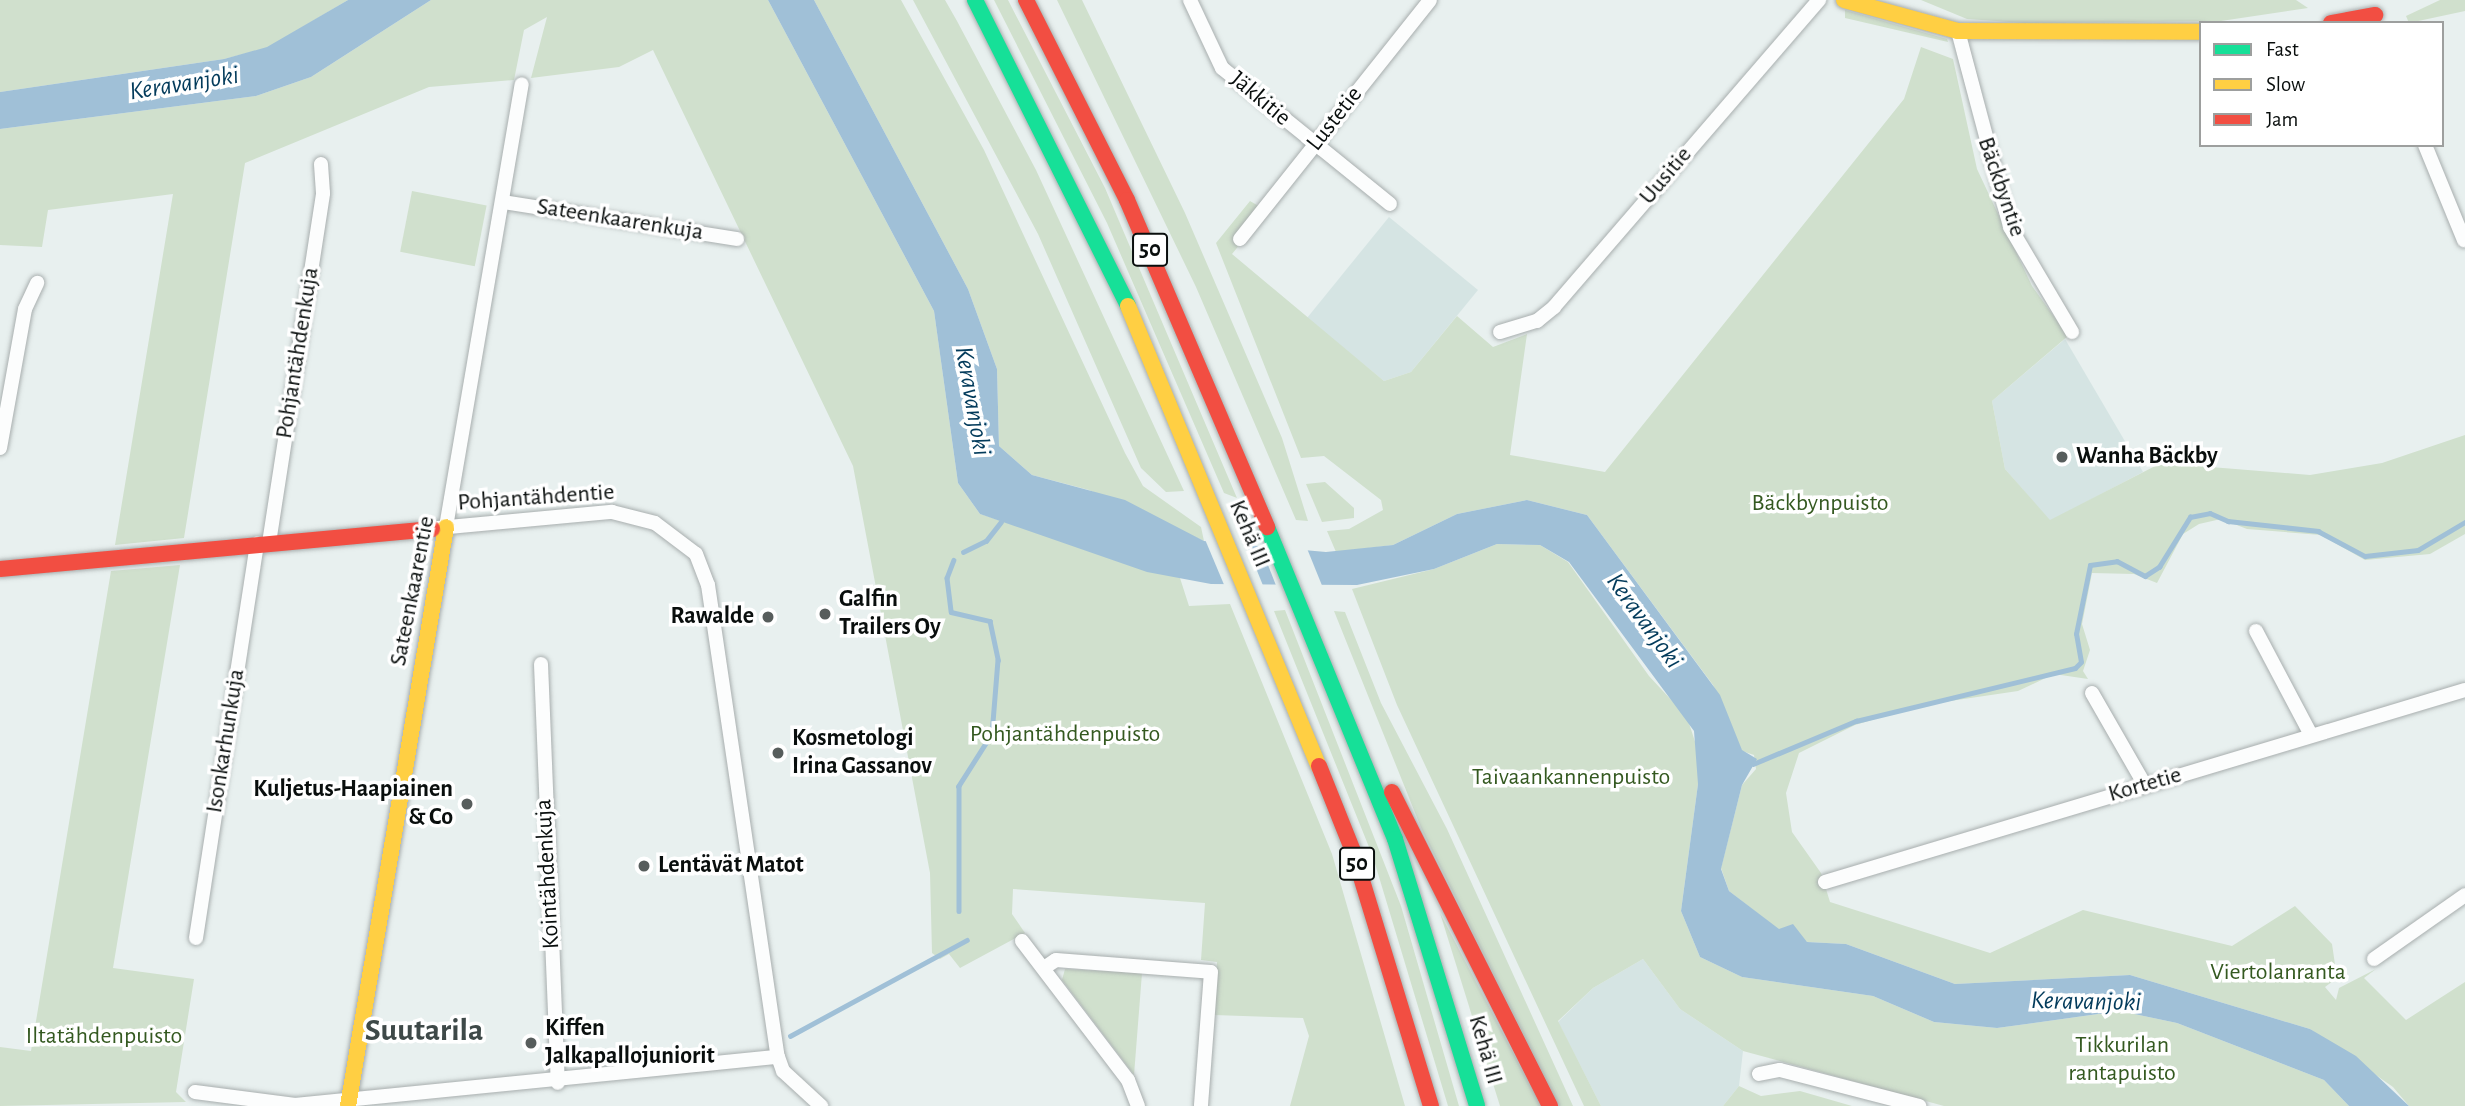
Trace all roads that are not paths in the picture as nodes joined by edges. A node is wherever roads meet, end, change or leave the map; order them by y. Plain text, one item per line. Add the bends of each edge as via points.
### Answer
1 (964, 0) edge
2 (975, 0) edge
3 (1190, 0) edge
4 (1430, 0) edge
5 (1819, 0) edge
6 (1844, 0) edge
7 (1029, 3) edge
8 (2377, 19) edge
9 (2354, 21) edge
10 (1958, 31) junction
11 (2199, 32) edge
12 (1007, 58) junction
13 (522, 84) dead end
14 (1314, 144) junction
15 (2426, 147) edge
16 (321, 164) dead end
17 (503, 202) junction
18 (1390, 204) dead end
19 (737, 239) dead end
20 (1240, 239) dead end
21 (2463, 240) edge
22 (37, 283) dead end
23 (1500, 332) dead end
24 (2072, 332) dead end
25 (0, 448) edge
26 (439, 528) junction
27 (263, 543) junction
28 (0, 569) edge
29 (2256, 631) dead end
30 (541, 664) dead end
31 (1336, 689) junction
32 (2465, 691) edge
33 (2092, 693) dead end
34 (2311, 735) junction
35 (2145, 785) junction
36 (1825, 882) dead end
37 (2465, 895) edge
38 (196, 937) dead end
39 (1022, 941) dead end
40 (2374, 959) dead end
41 (1044, 968) junction
42 (778, 1057) junction
43 (1759, 1074) dead end
44 (558, 1083) junction
45 (195, 1092) dead end
46 (348, 1104) edge
47 (821, 1106) edge
48 (1138, 1106) edge
49 (1201, 1106) edge
50 (1431, 1106) edge
51 (1477, 1106) edge
52 (1550, 1106) edge
53 (1919, 1106) edge

1 - 12 main road
2 - 12 main road, Kehä III / 50
3 - 14 street, Jäkkitie via 1222,68
4 - 14 street, Lustetie
5 - 23 street, Uusitie via 1554,307 1537,321
6 - 10 main road
7 - 31 main road, Kehä III / 50 via 1128,200
8 - 9 main road
10 - 11 main road
10 - 24 street, Bäckbyntie via 2010,227
12 - 50 main road, Kehä III / 50 via 1141,333 1264,629 1353,852
13 - 17 street, Sateenkaarentie
14 - 18 street, Jäkkitie
14 - 20 street, Lustetie
15 - 21 street
16 - 27 street, Pohjantähdenkuja via 323,193
17 - 19 street, Sateenkaarenkuja
17 - 26 street, Sateenkaarentie
22 - 25 street via 25,309
26 - 27 main road, Pohjantähdentie
26 - 42 street, Pohjantähdentie via 612,512 655,523 696,554 709,585
26 - 46 main road, Sateenkaarentie
27 - 28 main road, Pohjantähdentie
27 - 38 street, Isonkarhunkuja
29 - 34 street
30 - 44 street, Kointähdenkuja
31 - 51 main road, Kehä III / 50 via 1395,838
31 - 52 main road
32 - 34 street, Kortetie
33 - 35 street
34 - 35 street, Kortetie
35 - 36 street, Kortetie
37 - 40 street
39 - 41 street
41 - 48 street via 1128,1080
41 - 49 street via 1056,960 1211,972
42 - 44 street
42 - 47 street, Pohjantähdentie via 783,1071
43 - 53 street via 1780,1070
44 - 46 street
45 - 46 street via 295,1105

